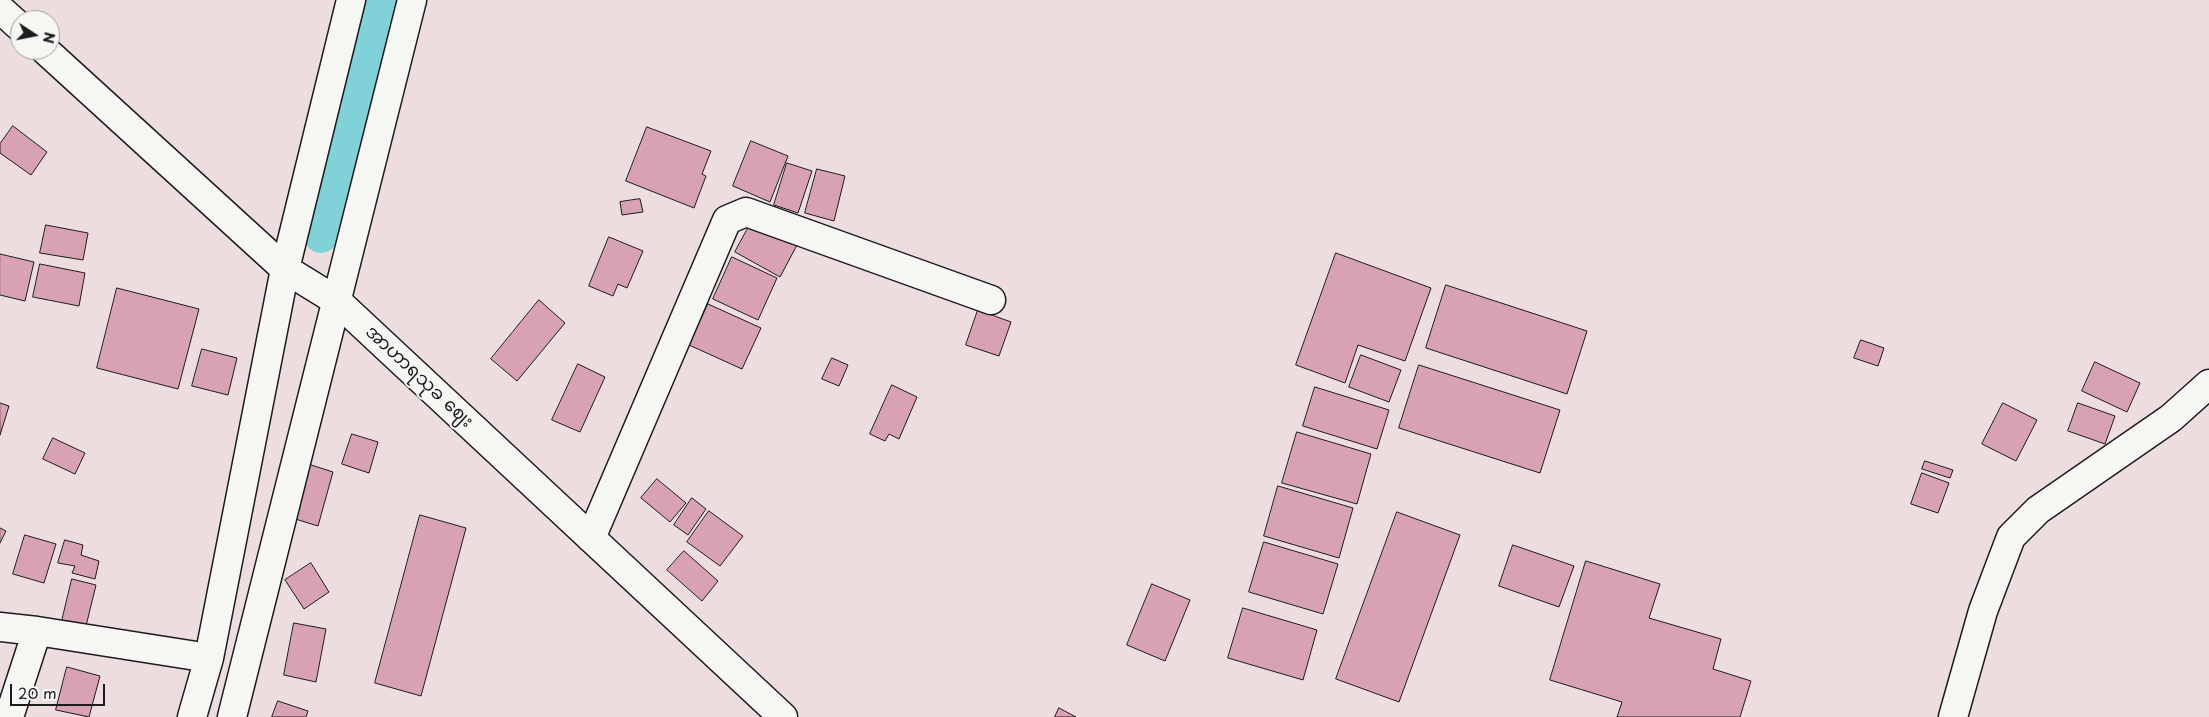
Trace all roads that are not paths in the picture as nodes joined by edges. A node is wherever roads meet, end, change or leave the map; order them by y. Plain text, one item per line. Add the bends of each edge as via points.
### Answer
1 (351, 0) edge
2 (412, 0) edge
3 (0, 9) edge
4 (10, 18) edge
5 (56, 60) edge
6 (285, 269) junction
7 (991, 300) dead end
8 (337, 301) junction
9 (2209, 384) edge
10 (590, 538) junction
11 (0, 627) edge
12 (37, 631) junction
13 (210, 658) junction
14 (9, 717) edge
15 (192, 717) edge
16 (232, 717) edge
17 (782, 717) edge
18 (1953, 717) edge

1 - 6 street
2 - 8 street
3 - 4 street
5 - 6 street, အာဟာရသုခ ဈေး
6 - 8 street, အာဟာရသုခ ဈေး
6 - 13 street
7 - 10 street via 746,212 727,220
8 - 10 street, အာဟာရသုခ ဈေး
8 - 16 street
9 - 18 street via 2171,418 2038,510 2011,537 1982,611
10 - 17 street, အာဟာရသုခ ဈေး
11 - 12 street
12 - 13 street
12 - 14 street
13 - 15 street

